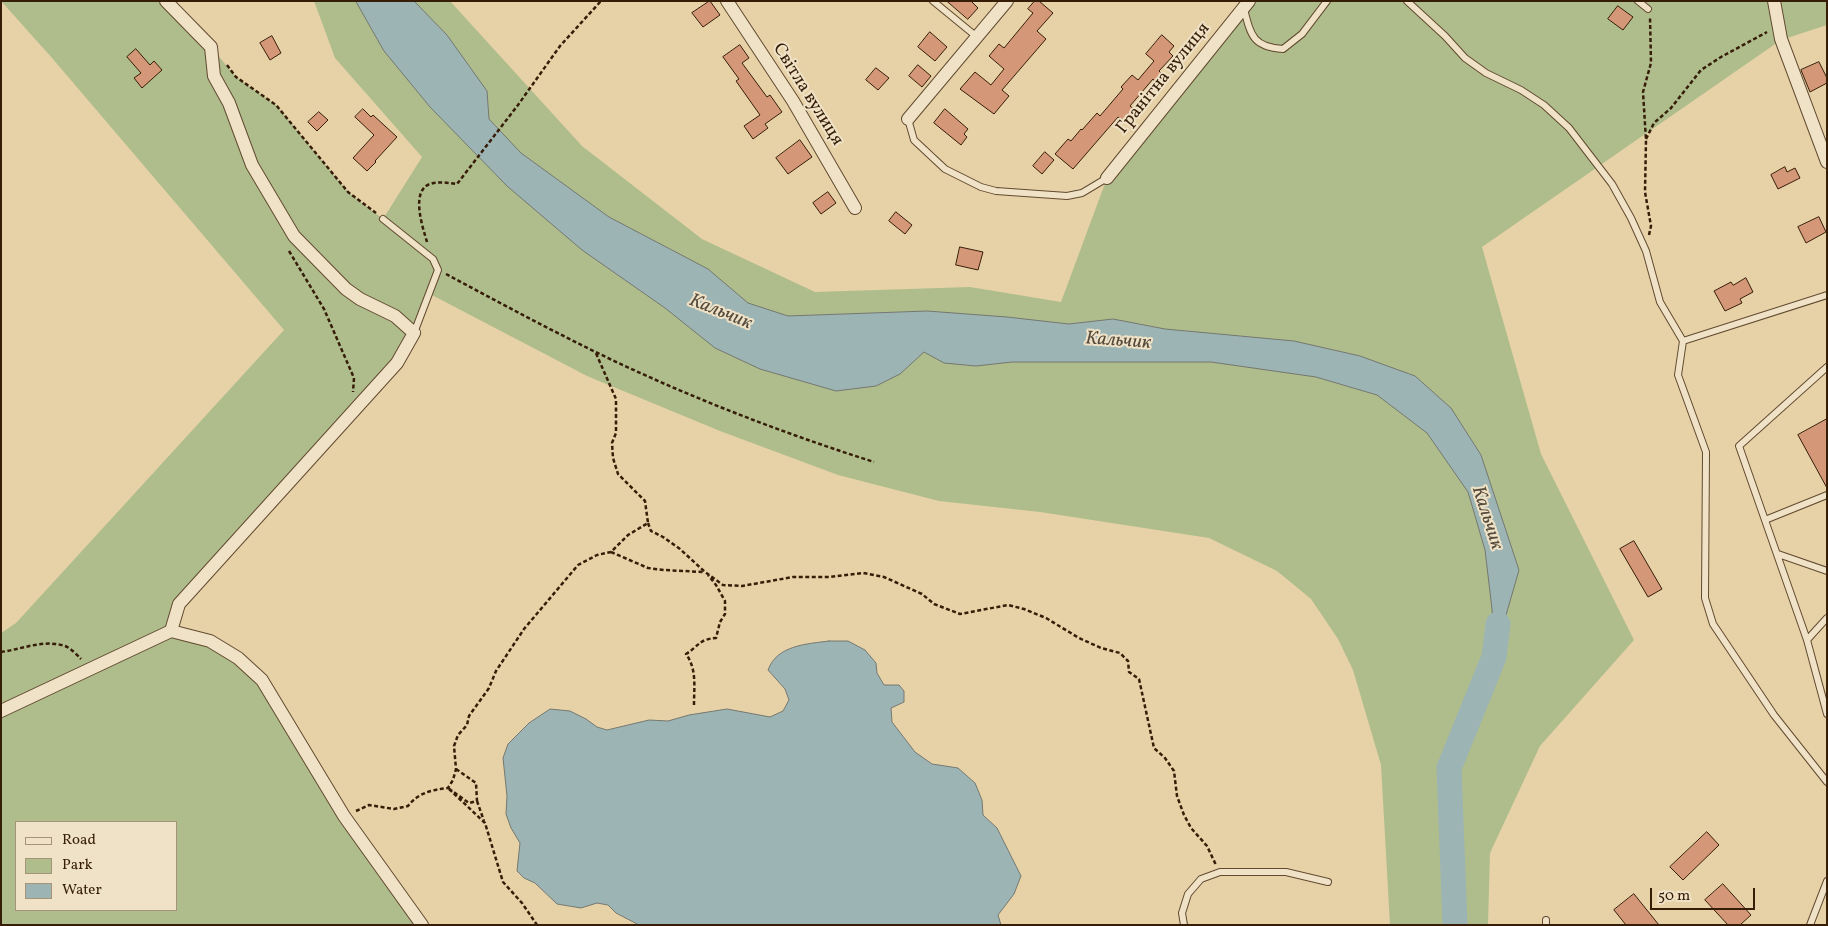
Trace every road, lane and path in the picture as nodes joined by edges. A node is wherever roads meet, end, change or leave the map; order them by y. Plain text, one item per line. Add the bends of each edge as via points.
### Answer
1 (166, 1) edge
2 (601, 1) edge
3 (726, 1) edge
4 (933, 1) edge
5 (1007, 1) edge
6 (1327, 1) edge
7 (1407, 1) edge
8 (1638, 1) edge
9 (1774, 1) edge
10 (1242, 3) edge
11 (1648, 9) joint
12 (1779, 26) junction
13 (977, 37) junction
14 (236, 77) dead end
15 (908, 119) joint
16 (1646, 140) junction
17 (1827, 162) edge
18 (1107, 178) joint
19 (855, 208) dead end
20 (383, 219) joint
21 (286, 247) dead end
22 (1646, 251) junction
23 (434, 259) junction
24 (438, 270) junction
25 (1827, 296) edge
26 (414, 333) junction
27 (1683, 341) junction
28 (595, 351) junction
29 (1827, 367) edge
30 (352, 413) junction
31 (874, 462) dead end
32 (1827, 495) edge
33 (1765, 520) junction
34 (648, 523) junction
35 (611, 552) junction
36 (1778, 554) junction
37 (1827, 571) edge
38 (705, 572) junction
39 (1827, 618) edge
40 (170, 631) junction
41 (1808, 640) junction
42 (1, 652) edge
43 (91, 669) junction
44 (694, 705) dead end
45 (1, 711) edge
46 (1827, 714) edge
47 (456, 770) junction
48 (1827, 782) edge
49 (448, 788) junction
50 (476, 801) junction
51 (344, 816) junction
52 (485, 823) junction
53 (1220, 872) junction
54 (1827, 881) edge
55 (1328, 882) dead end
56 (422, 925) edge
57 (537, 925) edge
58 (1184, 925) edge
59 (1810, 925) edge

1 - 26 street via 211,47 214,76 230,103 252,165 294,236 346,289 395,316
2 - 23 path via 560,46 457,184 428,184 422,191 418,202 423,230
3 - 19 street, Світла вулиця via 793,101
4 - 13 lane
5 - 13 street
6 - 10 lane via 1302,34 1283,49 1267,48 1257,41
7 - 22 lane via 1465,58 1544,105 1569,128 1612,184
8 - 11 lane
9 - 12 street
10 - 18 street, Гранітна вулиця
11 - 16 path via 1651,63 1643,92
12 - 16 path via 1701,70 1671,108 1654,123
12 - 17 street via 1781,40
13 - 15 street
14 - 20 path via 276,105 348,192
15 - 18 lane via 914,140 945,169 981,187 1068,196 1082,193
16 - 22 path via 1645,192 1651,226
20 - 23 lane
21 - 30 path via 324,309 354,378
22 - 27 lane via 1660,302
23 - 24 lane
24 - 26 lane
24 - 28 path
25 - 27 lane
26 - 30 street via 397,363
27 - 48 lane via 1678,374 1706,452 1705,598 1713,624 1774,715
28 - 31 path via 748,418
28 - 34 path via 616,399 613,458 618,474 645,502
29 - 33 lane via 1739,446
30 - 40 street via 179,604
32 - 33 lane
33 - 36 lane
34 - 35 path via 628,535
34 - 38 path via 651,531 680,549
35 - 38 path via 648,568
35 - 47 path via 578,565 524,629 458,735 454,746
36 - 37 lane
36 - 41 lane
38 - 44 path via 725,601 725,614 716,638 699,642 686,654 692,662
38 - 53 path via 723,584 742,586 793,577 863,573 884,577 960,614 1008,606 1024,609 1079,638 1120,653 1128,661 1129,672 1139,679 1150,738 1154,748 1174,771 1177,796 1184,815 1207,846
39 - 41 lane
40 - 43 street
40 - 51 street via 210,641 238,658 262,680
41 - 46 lane
42 - 43 path via 38,643 67,646
43 - 45 street
47 - 49 path
47 - 50 path via 476,783
49 - 50 path via 469,803
49 - 51 path via 431,790 415,797 408,806 394,809 370,805
49 - 52 path
50 - 52 path
51 - 56 street
52 - 57 path via 503,882
53 - 55 lane via 1286,872
53 - 58 lane via 1202,879 1188,894 1182,913
54 - 59 lane

